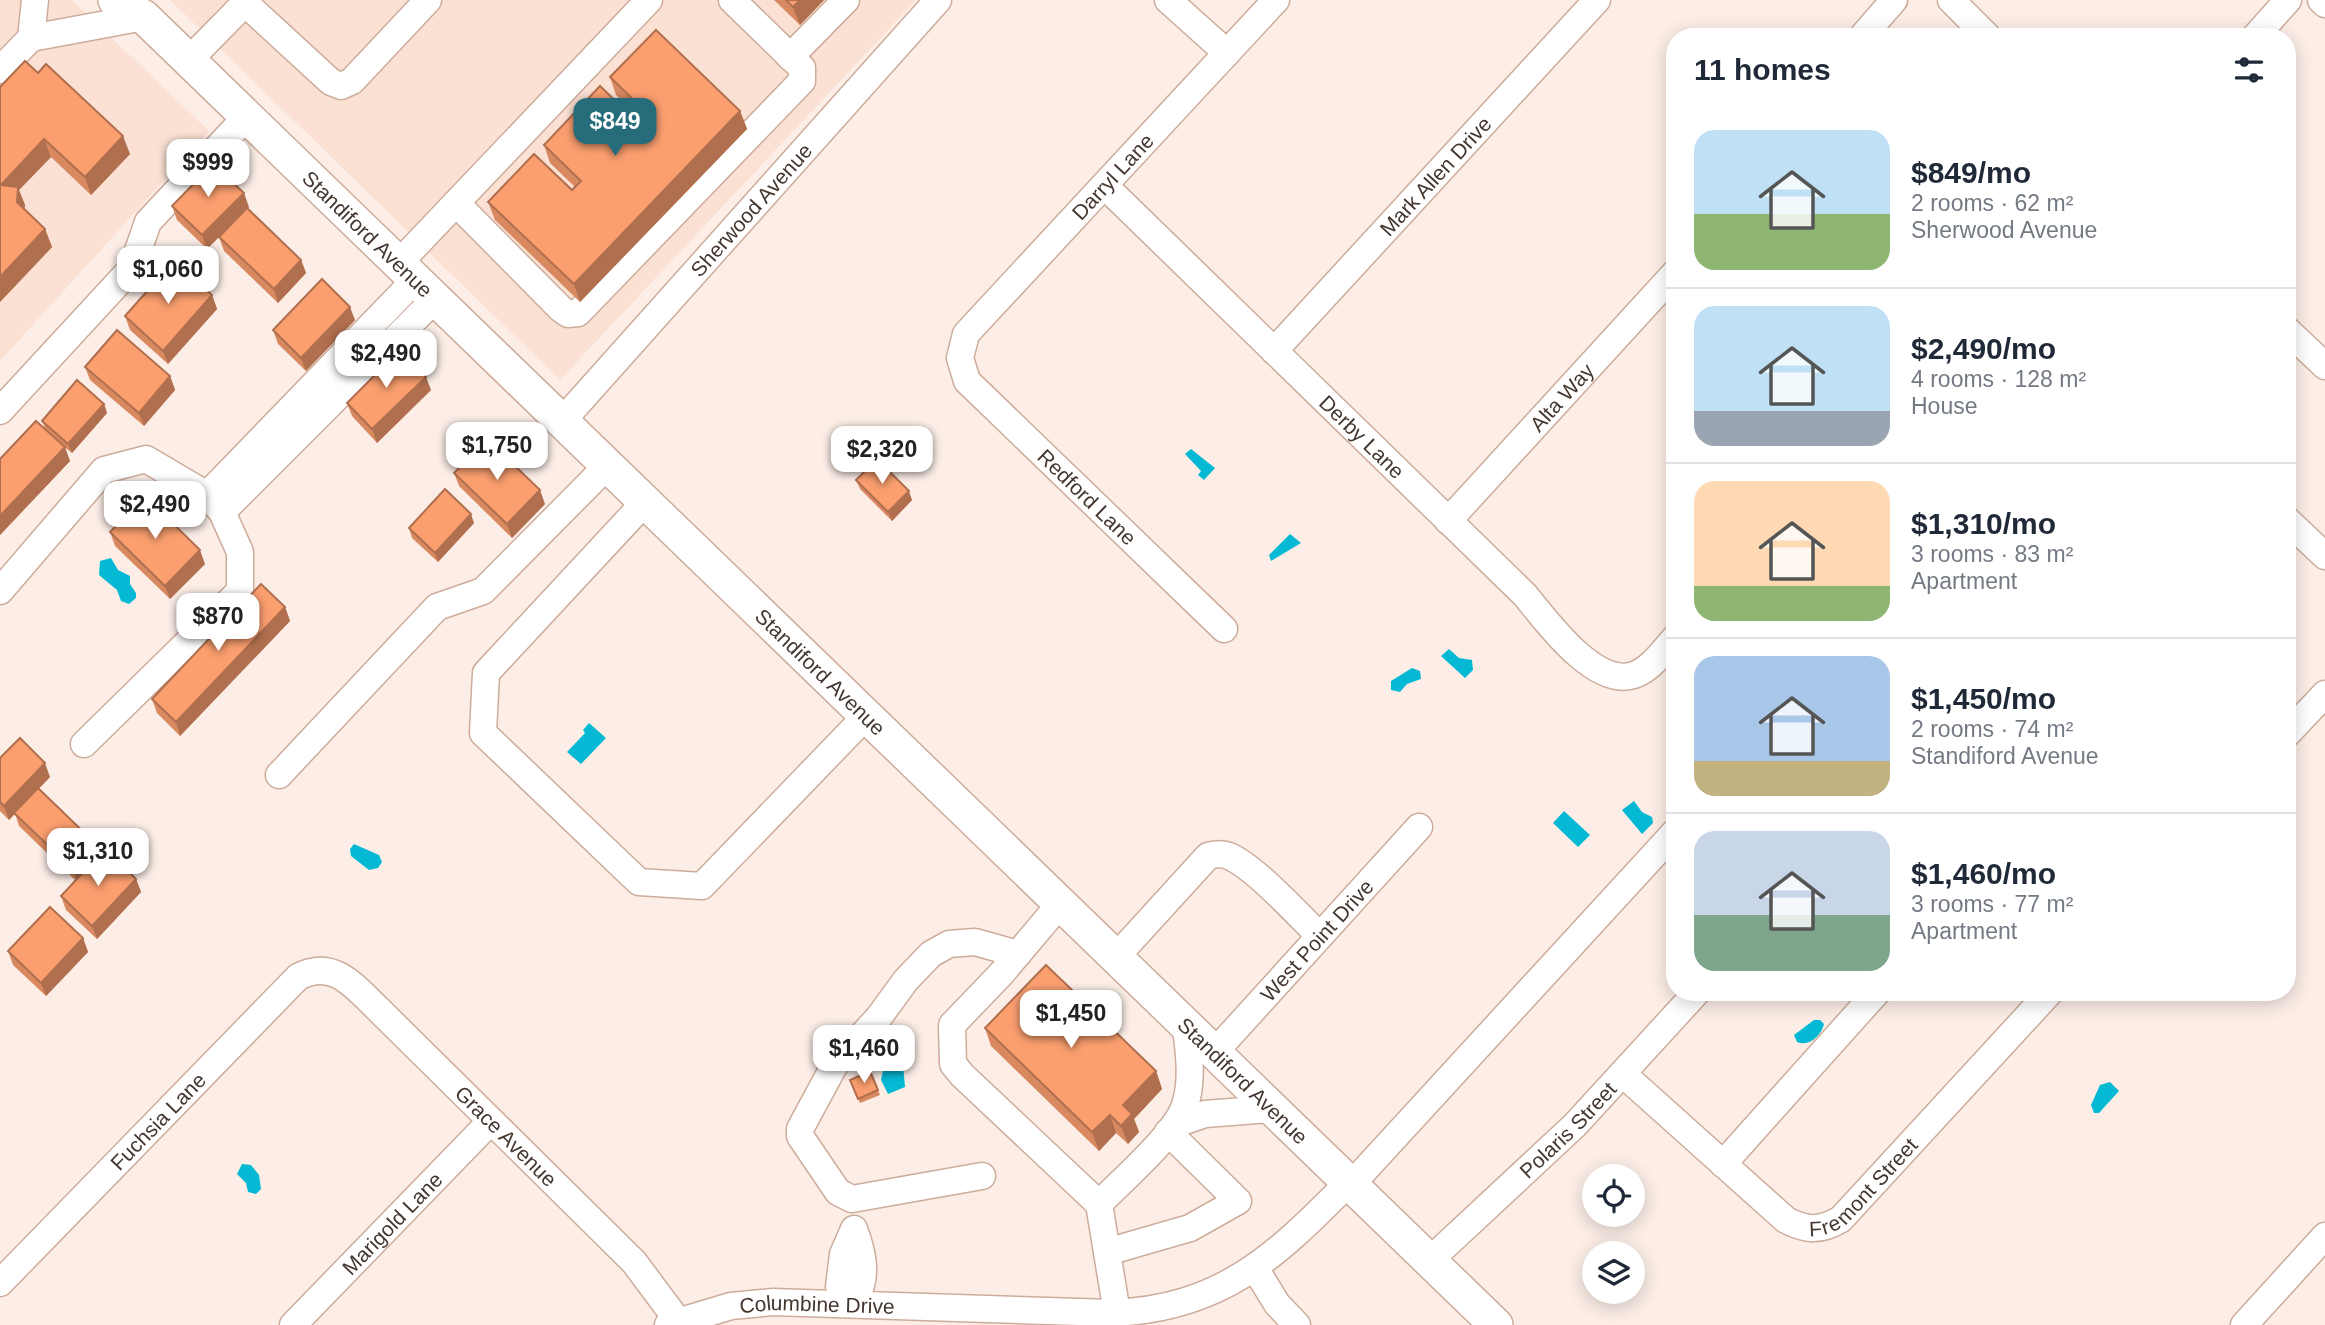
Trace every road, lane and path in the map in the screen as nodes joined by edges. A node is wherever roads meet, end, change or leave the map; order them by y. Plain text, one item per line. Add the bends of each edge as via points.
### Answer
1 (35, 0) edge
2 (115, 0) edge
3 (428, 0) edge
4 (649, 0) edge
5 (732, 0) edge
6 (846, 0) edge
7 (938, 0) edge
8 (1168, 0) edge
9 (1276, 0) edge
10 (1894, 0) edge
11 (1951, 0) edge
12 (2288, 0) edge
13 (2321, 0) edge
14 (247, 2) edge
15 (2325, 4) edge
16 (1581, 5) edge
17 (140, 9) edge
18 (1870, 28) edge
19 (1979, 28) edge
20 (2263, 28) edge
21 (31, 38) junction
22 (1227, 53) junction
23 (790, 57) junction
24 (189, 60) junction
25 (0, 71) edge
26 (247, 116) junction
27 (1105, 186) junction
28 (456, 203) junction
29 (417, 280) junction
30 (1666, 283) edge
31 (2296, 339) edge
32 (1274, 351) junction
33 (960, 358) joint
34 (2325, 366) edge
35 (0, 411) edge
36 (563, 420) junction
37 (608, 465) junction
38 (646, 501) junction
39 (215, 503) junction
40 (1448, 521) junction
41 (2296, 529) edge
42 (2325, 556) edge
43 (0, 592) edge
44 (1224, 629) dead end
45 (1666, 648) edge
46 (2325, 694) edge
47 (2296, 715) edge
48 (866, 716) junction
49 (84, 744) dead end
50 (279, 775) dead end
51 (1419, 827) dead end
52 (1666, 842) edge
53 (1060, 904) junction
54 (1320, 936) junction
55 (1018, 954) junction
56 (1115, 958) junction
57 (321, 970) joint
58 (1689, 1001) edge
59 (1869, 1001) edge
60 (2042, 1001) edge
61 (1186, 1028) junction
62 (1213, 1054) junction
63 (1624, 1075) junction
64 (1270, 1109) junction
65 (491, 1121) junction
66 (1172, 1128) junction
67 (1723, 1164) junction
68 (982, 1176) dead end
69 (1348, 1185) junction
70 (852, 1199) junction
71 (1099, 1204) junction
72 (2325, 1237) edge
73 (1107, 1252) junction
74 (1429, 1261) junction
75 (1255, 1268) junction
76 (0, 1283) edge
77 (852, 1304) junction
78 (1113, 1317) edge
79 (673, 1323) edge
80 (293, 1325) edge
81 (1297, 1325) edge
82 (1496, 1325) edge
83 (2244, 1325) edge

1 - 21 street
2 - 17 main road, Standiford Avenue
3 - 14 street via 352,81 341,86 331,82
4 - 28 street
5 - 23 street
6 - 23 street
7 - 36 street, Sherwood Avenue
8 - 22 street
9 - 22 street, Darryl Lane
10 - 18 street
11 - 19 street
12 - 20 street
13 - 15 street
14 - 24 street
16 - 32 street, Mark Allen Drive
17 - 21 street
17 - 24 main road, Standiford Avenue
21 - 25 street
22 - 27 street, Darryl Lane
23 - 28 street via 802,68 802,81 578,313 561,309
24 - 26 main road, Standiford Avenue
26 - 29 main road, Standiford Avenue
26 - 35 street via 148,222 132,268
27 - 32 street, Derby Lane
27 - 33 street, Darryl Lane via 966,334
28 - 29 street
29 - 36 main road, Standiford Avenue
29 - 39 street
30 - 40 street, Alta Way
31 - 34 street
32 - 40 street, Derby Lane
33 - 44 street, Redford Lane via 967,381
36 - 37 main road, Standiford Avenue
37 - 38 main road, Standiford Avenue
37 - 50 street via 483,591 437,607
38 - 48 main road, Standiford Avenue
38 - 48 street via 486,673 483,733 639,883 702,886
39 - 43 street via 146,459 104,470
39 - 49 street via 240,552 240,591
40 - 45 street, Derby Lane via 1602,673 1636,675
41 - 42 street
46 - 47 street
48 - 53 main road, Standiford Avenue
51 - 54 street, West Point Drive
52 - 69 street, Columbine Drive
53 - 55 street
53 - 56 main road, Standiford Avenue
54 - 56 street via 1244,865 1217,854 1208,856
54 - 62 street, West Point Drive
55 - 70 street via 975,942 949,944 932,954 834,1066 800,1136 838,1192
55 - 71 street via 952,1024 953,1064
56 - 61 main road, Standiford Avenue
57 - 65 street, Grace Avenue via 344,976
57 - 76 street, Fuchsia Lane via 298,977
58 - 63 street, Polaris Street
59 - 67 street
60 - 67 street, Fremont Street via 1841,1219 1828,1227 1800,1228 1786,1220
61 - 62 main road, Standiford Avenue
61 - 66 street via 1185,1104
62 - 64 main road, Standiford Avenue
63 - 67 street, Fremont Street
63 - 74 street, Polaris Street
64 - 66 street via 1205,1114
64 - 69 main road, Standiford Avenue
65 - 79 street, Grace Avenue via 634,1262
65 - 80 street, Marigold Lane
66 - 71 street
66 - 73 street via 1238,1201 1190,1228
68 - 70 street
69 - 74 main road, Standiford Avenue
69 - 75 street, Columbine Drive via 1290,1242
70 - 77 street via 863,1254 863,1288
71 - 73 street
72 - 83 street
73 - 78 street
74 - 82 main road, Standiford Avenue
75 - 78 street, Columbine Drive via 1193,1298
75 - 81 street via 1277,1304
77 - 78 street, Columbine Drive
77 - 79 street, Columbine Drive via 731,1306

